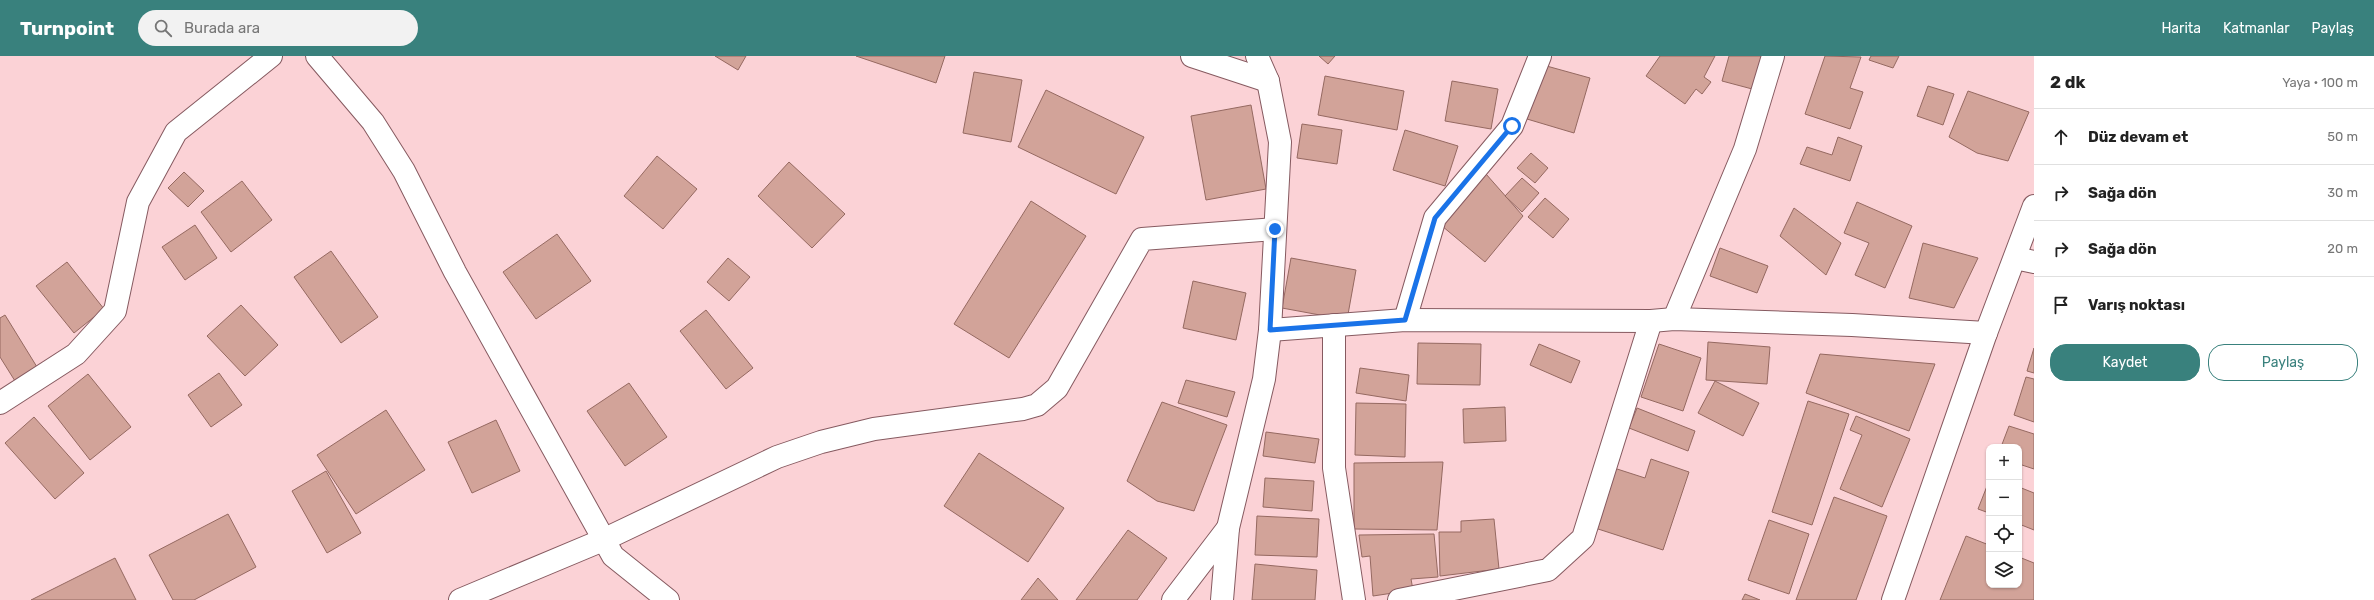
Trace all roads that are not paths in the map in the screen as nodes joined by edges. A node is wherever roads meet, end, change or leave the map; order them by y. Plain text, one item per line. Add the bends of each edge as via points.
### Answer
1 (272, 56) edge
2 (317, 56) edge
3 (1192, 56) edge
4 (1257, 56) edge
5 (1540, 56) edge
6 (1773, 56) edge
7 (1268, 81) junction
8 (2034, 206) edge
9 (1275, 229) junction
10 (2024, 260) edge
11 (1674, 319) junction
12 (1405, 320) junction
13 (1652, 321) junction
14 (1334, 325) junction
15 (1270, 330) junction
16 (1986, 333) junction
17 (0, 403) edge
18 (1228, 528) junction
19 (603, 540) junction
20 (460, 600) edge
21 (668, 600) edge
22 (1174, 600) edge
23 (1222, 600) edge
24 (1354, 600) edge
25 (1399, 600) edge
26 (1893, 600) edge

1 - 17 street via 176,132 138,202 115,311 76,354
2 - 19 street via 373,122 404,170 455,272
3 - 7 street
4 - 7 street
5 - 12 street via 1512,126 1435,218
6 - 11 street via 1746,149
7 - 9 street via 1280,142
8 - 10 street
9 - 15 street
9 - 19 street via 1142,239 1057,388 1037,404 1023,409 874,429 821,442 777,456
10 - 16 street
11 - 13 street
11 - 16 street
12 - 13 street
12 - 14 street
13 - 25 street via 1582,538 1548,570
14 - 15 street
14 - 24 street via 1334,468
15 - 18 street via 1264,379
16 - 26 street
18 - 22 street
18 - 23 street
19 - 20 street
19 - 21 street via 613,556 625,568

